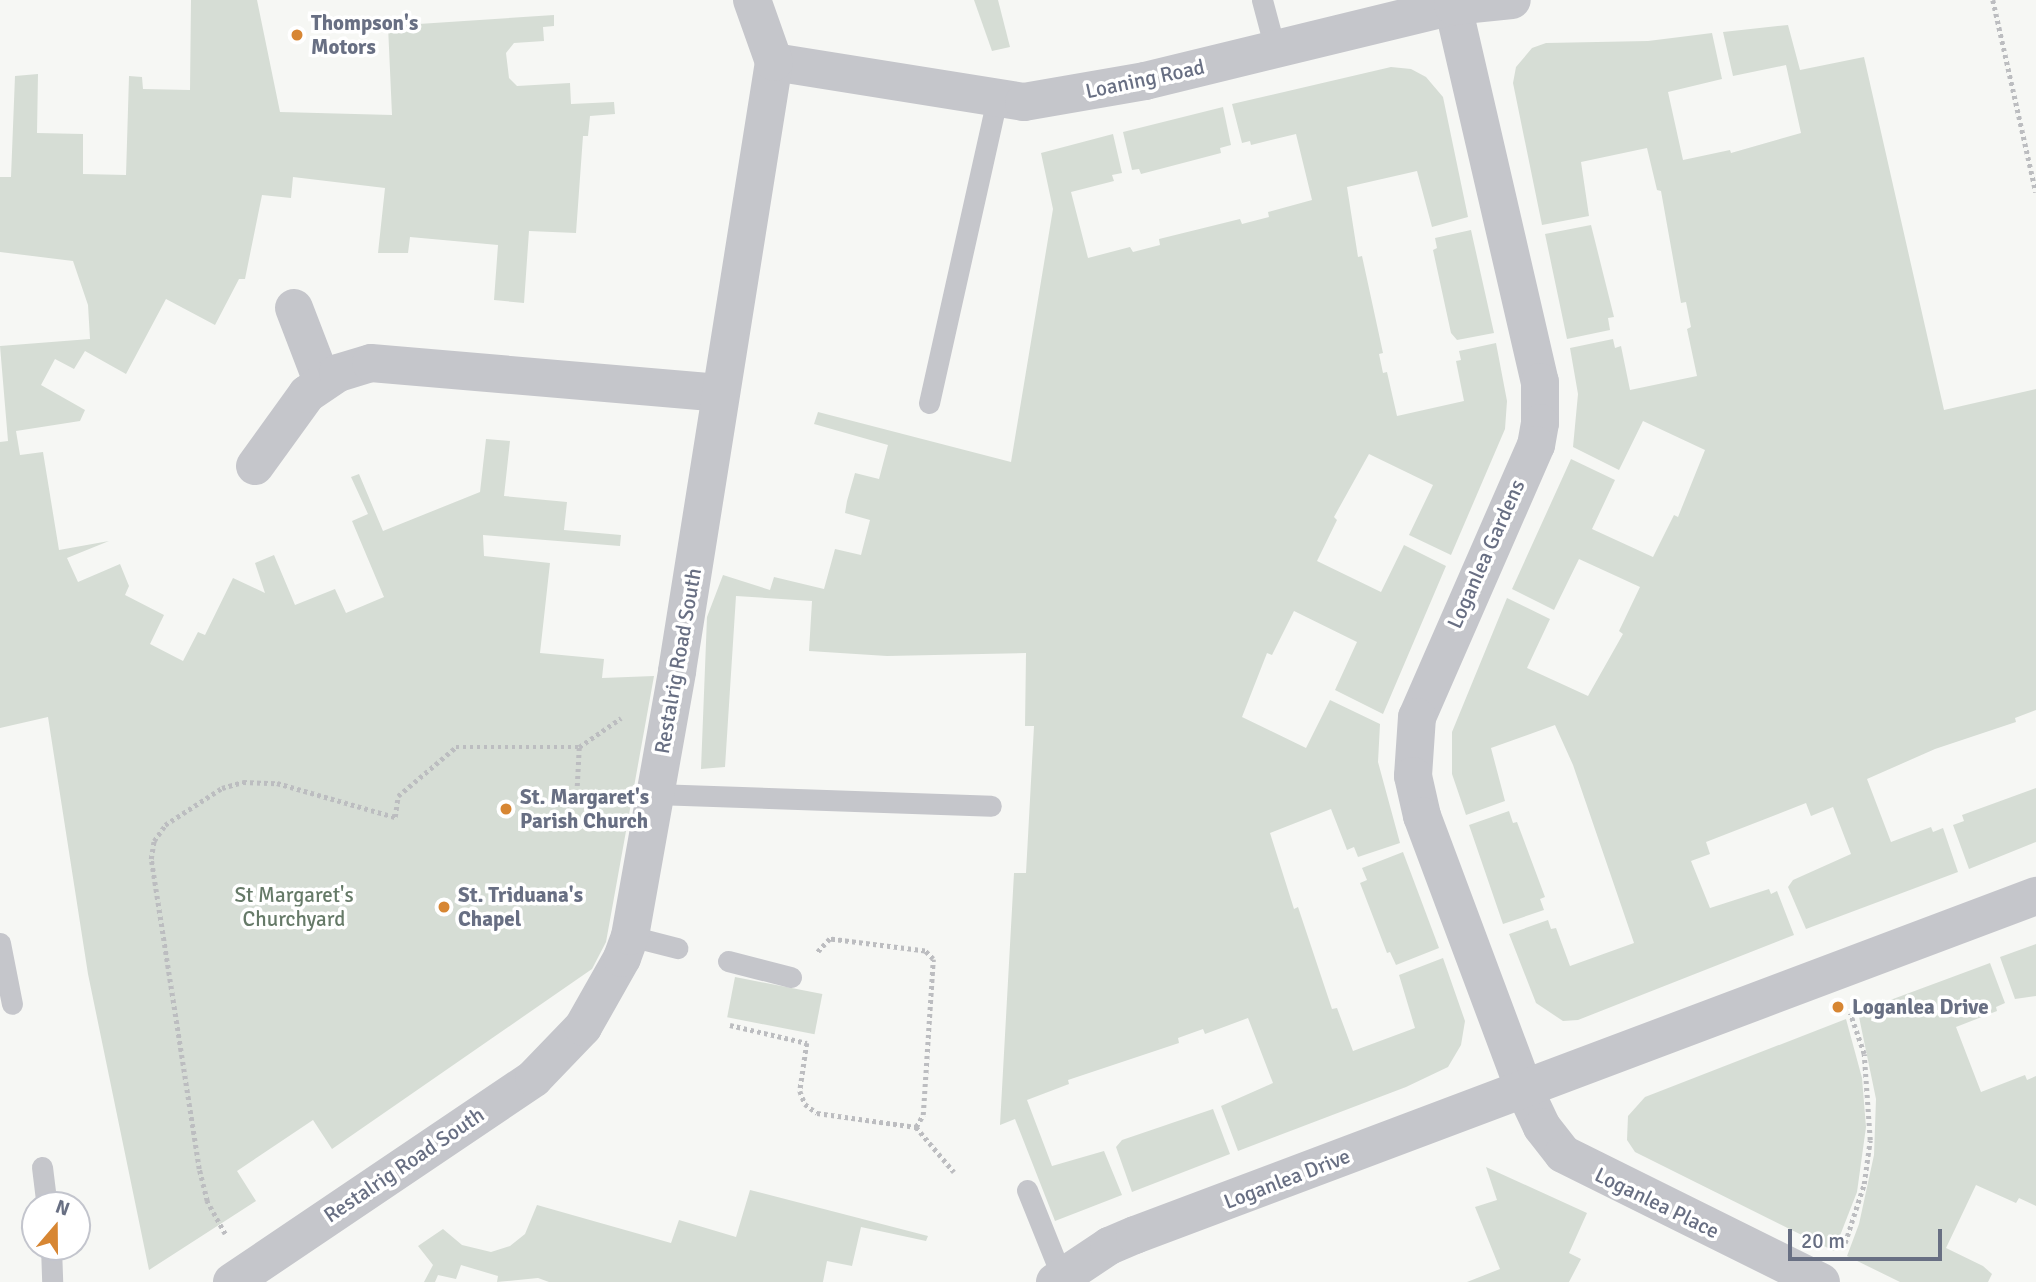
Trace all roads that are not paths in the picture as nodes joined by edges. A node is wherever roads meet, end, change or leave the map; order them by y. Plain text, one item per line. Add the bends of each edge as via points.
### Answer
1 (752, 0) edge
2 (1262, 0) edge
3 (1512, 0) edge
4 (1453, 6) junction
5 (1275, 50) junction
6 (774, 62) junction
7 (997, 99) junction
8 (294, 308) dead end
9 (322, 381) junction
10 (720, 393) junction
11 (929, 403) dead end
12 (255, 466) dead end
13 (655, 794) junction
14 (991, 806) dead end
15 (2036, 896) edge
16 (630, 936) junction
17 (0, 943) edge
18 (677, 948) dead end
19 (728, 961) dead end
20 (791, 977) road end
21 (12, 1004) dead end
22 (1524, 1089) junction
23 (43, 1167) dead end
24 (1027, 1190) dead end
25 (46, 1191) edge
26 (51, 1261) edge
27 (240, 1277) edge
28 (1058, 1280) edge
29 (52, 1282) edge
30 (1821, 1282) edge

1 - 6 street, Restalrig Road South
2 - 5 lane
3 - 4 street, Loaning Road
4 - 5 street, Loaning Road
4 - 22 street, Loganlea Gardens via 1540,382 1540,423 1528,462 1430,679 1417,717 1413,776 1422,816
5 - 7 street, Loaning Road via 1132,84 1024,102
6 - 7 street, Loaning Road
6 - 10 street, Restalrig Road South
7 - 11 lane
8 - 9 street
9 - 10 street via 380,362
9 - 12 street via 293,408
10 - 13 street, Restalrig Road South
13 - 14 lane
13 - 16 street, Restalrig Road South
15 - 22 street, Loganlea Drive
16 - 18 lane
16 - 27 street, Restalrig Road South via 600,1003 534,1078
17 - 21 lane
19 - 20 lane
22 - 28 street, Loganlea Drive via 1122,1241
22 - 30 street, Loganlea Place via 1542,1127 1577,1165
23 - 25 lane
24 - 28 lane
26 - 29 lane

